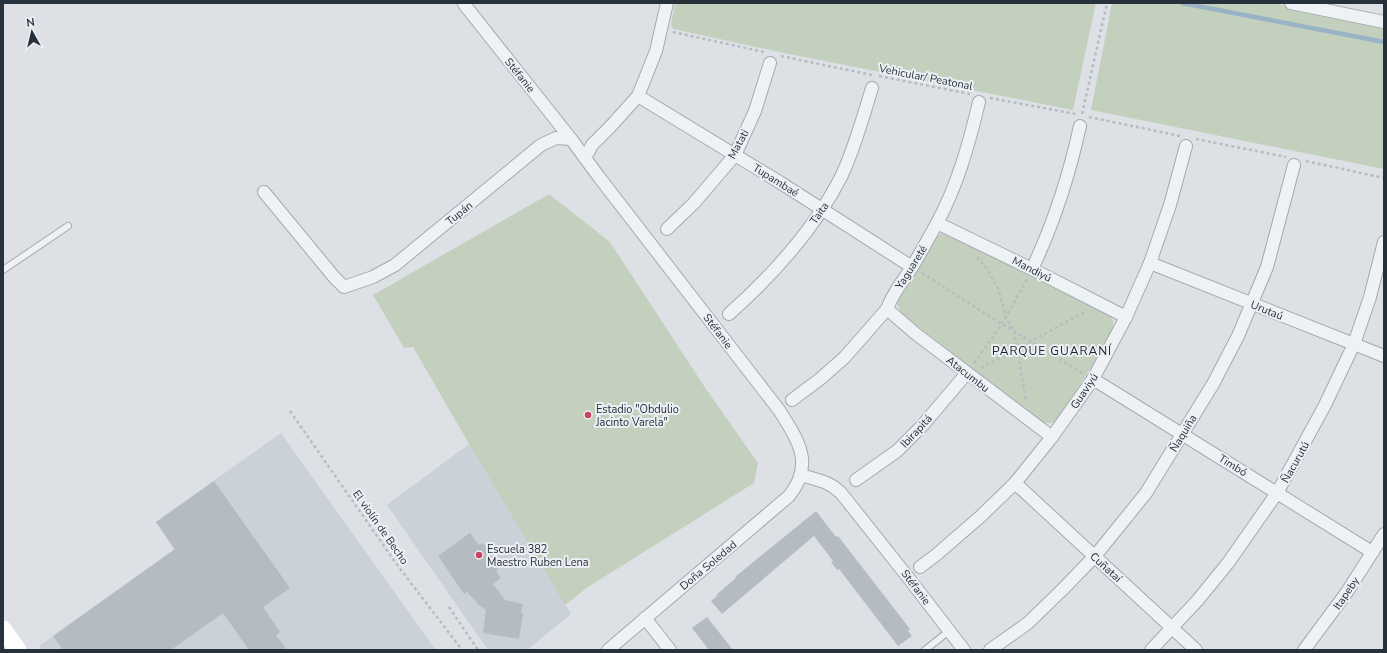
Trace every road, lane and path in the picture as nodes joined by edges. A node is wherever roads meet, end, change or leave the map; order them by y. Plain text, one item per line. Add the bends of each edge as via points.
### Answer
1 (667, 3) edge
2 (1106, 3) edge
3 (1291, 3) edge
4 (464, 4) edge
5 (1384, 22) edge
6 (661, 29) junction
7 (771, 57) junction
8 (872, 88) dead end
9 (638, 96) junction
10 (980, 98) junction
11 (1081, 121) junction
12 (571, 139) junction
13 (1183, 141) joint
14 (735, 155) junction
15 (585, 158) junction
16 (1294, 165) dead end
17 (264, 192) dead end
18 (822, 209) junction
19 (937, 223) junction
20 (68, 226) dead end
21 (667, 229) dead end
22 (975, 241) junction
23 (1384, 242) edge
24 (1150, 263) junction
25 (912, 267) junction
26 (1032, 269) junction
27 (3, 270) edge
28 (1252, 304) junction
29 (1106, 307) junction
30 (886, 309) junction
31 (729, 314) dead end
32 (1126, 317) junction
33 (1006, 318) junction
34 (1002, 324) junction
35 (1014, 331) junction
36 (1031, 341) junction
37 (1354, 344) junction
38 (1017, 349) junction
39 (1384, 356) edge
40 (967, 373) junction
41 (1093, 379) junction
42 (792, 400) dead end
43 (1029, 405) dead end
44 (290, 412) dead end
45 (1182, 434) junction
46 (1052, 437) junction
47 (801, 475) junction
48 (856, 480) dead end
49 (1015, 483) junction
50 (1278, 493) junction
51 (1384, 534) edge
52 (1372, 552) junction
53 (1095, 556) junction
54 (920, 567) dead end
55 (449, 607) dead end
56 (645, 618) junction
57 (1172, 628) junction
58 (3, 629) edge
59 (950, 631) junction
60 (18, 650) edge
61 (462, 650) edge
62 (478, 650) edge
63 (608, 650) edge
64 (670, 650) edge
65 (925, 650) edge
66 (964, 650) edge
67 (990, 650) edge
68 (1152, 650) edge
69 (1196, 650) edge
70 (1304, 650) edge

1 - 6 street
2 - 11 path
3 - 5 street
4 - 12 street, Stéfanie
6 - 7 path, Vehicular/ Peatonal
6 - 9 street via 656,51
7 - 10 path, Vehicular/ Peatonal
7 - 14 street, Matati via 755,111
8 - 18 street, Taita via 849,159
9 - 14 street, Tupambaé
9 - 15 street via 592,145
10 - 11 path, Vehicular/ Peatonal
10 - 19 street, Yaguareté via 969,144
11 - 13 path, Vehicular/ Peatonal
11 - 26 street via 1064,188 1044,245
12 - 15 street, Stéfanie
12 - 17 street, Tupán via 556,138 541,145 395,265 373,277 344,287
13 - 24 street, Guaviyú via 1170,205
14 - 18 street, Tupambaé
14 - 21 street, Matati via 694,203
15 - 47 street, Stéfanie via 779,410 799,444 803,459
16 - 28 street, Ñaquiña via 1266,267
18 - 25 street, Tupambaé
18 - 31 street, Taita via 771,275
19 - 22 street, Mandiyú
19 - 25 street, Yaguareté
20 - 27 lane
22 - 26 street, Mandiyú
22 - 33 path via 978,259 988,270 999,290
23 - 37 street, Ñacurutú via 1370,297
24 - 28 street, Urutaú
24 - 32 street, Guaviyú
25 - 30 street, Yaguareté
25 - 34 path
26 - 29 street, Mandiyú
26 - 33 path
28 - 37 street, Urutaú
28 - 45 street, Ñaquiña via 1213,384
29 - 32 street, Mandiyú
29 - 36 path via 1083,312
30 - 40 street, Atacumbu
30 - 42 street, Yaguareté via 844,358
32 - 41 street, Guaviyú
33 - 34 path
33 - 35 path
34 - 35 path
34 - 40 path
35 - 36 path
35 - 38 path
36 - 38 path
36 - 41 path
37 - 39 street, Urutaú
37 - 50 street, Ñacurutú
38 - 40 path via 974,372
38 - 43 path via 1025,399
40 - 46 street, Atacumbu
40 - 48 street, Ibirapitá via 897,452
41 - 45 street, Timbó
41 - 46 street, Guaviyú
44 - 61 path, El violín de Becho via 395,562
45 - 50 street, Timbó
45 - 53 street, Ñaquiña via 1146,493
46 - 49 street, Guaviyú
47 - 56 street, Doña Soledad via 797,487 789,496
47 - 59 street, Stéfanie via 828,483 841,493
49 - 53 street, Cuñataí
49 - 54 street, Guaviyú via 964,531
50 - 52 street, Timbó
50 - 57 street, Ñacurutú via 1228,563 1198,601
51 - 52 street, Itapeby
52 - 70 street, Itapeby via 1347,592
53 - 57 street, Cuñataí
53 - 67 street, Ñaquiña via 1028,623
55 - 62 path
56 - 63 street, Doña Soledad
56 - 64 street
57 - 68 street, Ñacurutú
57 - 69 street, Cuñataí
58 - 60 street
59 - 65 lane
59 - 66 street, Stéfanie

